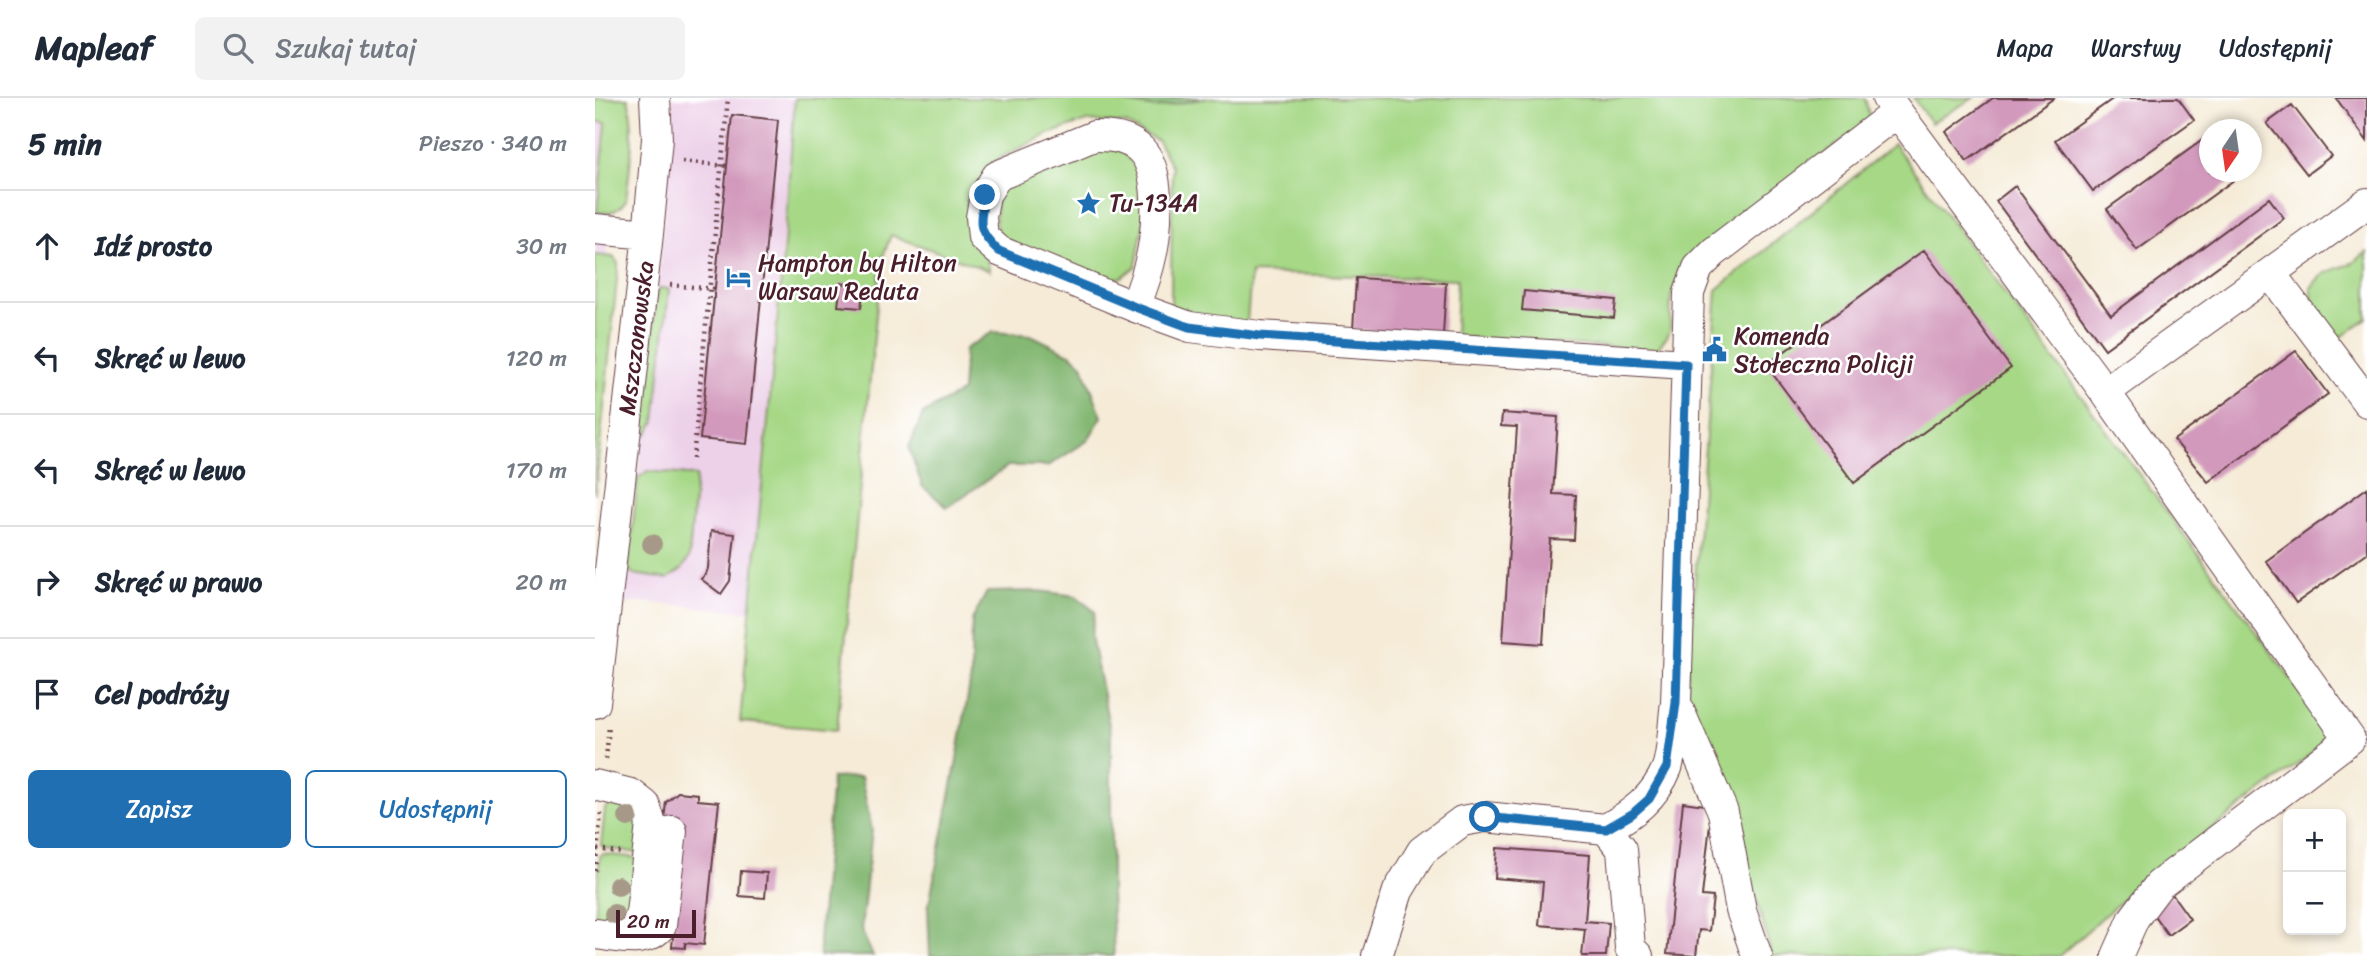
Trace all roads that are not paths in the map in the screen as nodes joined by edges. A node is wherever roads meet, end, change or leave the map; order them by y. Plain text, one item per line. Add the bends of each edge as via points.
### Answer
1 (655, 98) edge
2 (1892, 105) edge
3 (2367, 202) edge
4 (595, 229) edge
5 (648, 234) junction
6 (2270, 273) junction
7 (1135, 307) junction
8 (1686, 364) junction
9 (2105, 392) junction
10 (2367, 402) edge
11 (603, 554) edge
12 (1676, 703) junction
13 (602, 711) edge
14 (599, 785) edge
15 (1606, 829) junction
16 (672, 831) dead end
17 (595, 934) edge
18 (627, 938) junction
19 (1377, 956) edge
20 (1637, 956) edge
21 (1757, 956) edge
22 (2117, 956) edge

1 - 5 street, Mszczonowska via 657,139
2 - 8 street via 1698,268 1689,293
2 - 9 street
3 - 6 street
4 - 5 street
5 - 11 street, Mszczonowska
6 - 9 street
6 - 10 street
7 - 7 street via 999,251 983,237 985,195 997,176 1094,136 1129,140 1149,158 1155,176 1157,226 1149,272
7 - 8 street via 1189,327 1260,336
8 - 12 street
9 - 22 street via 2350,739 2158,885 2134,918
11 - 13 street, Mszczonowska
12 - 15 street via 1667,767 1649,799
12 - 21 street via 1723,812 1741,910
14 - 18 street via 622,790 645,805 651,824 641,913
15 - 19 street via 1485,817 1462,821 1422,851 1398,891
15 - 20 street via 1622,849 1630,948
16 - 18 street via 661,926 641,939
17 - 18 street

